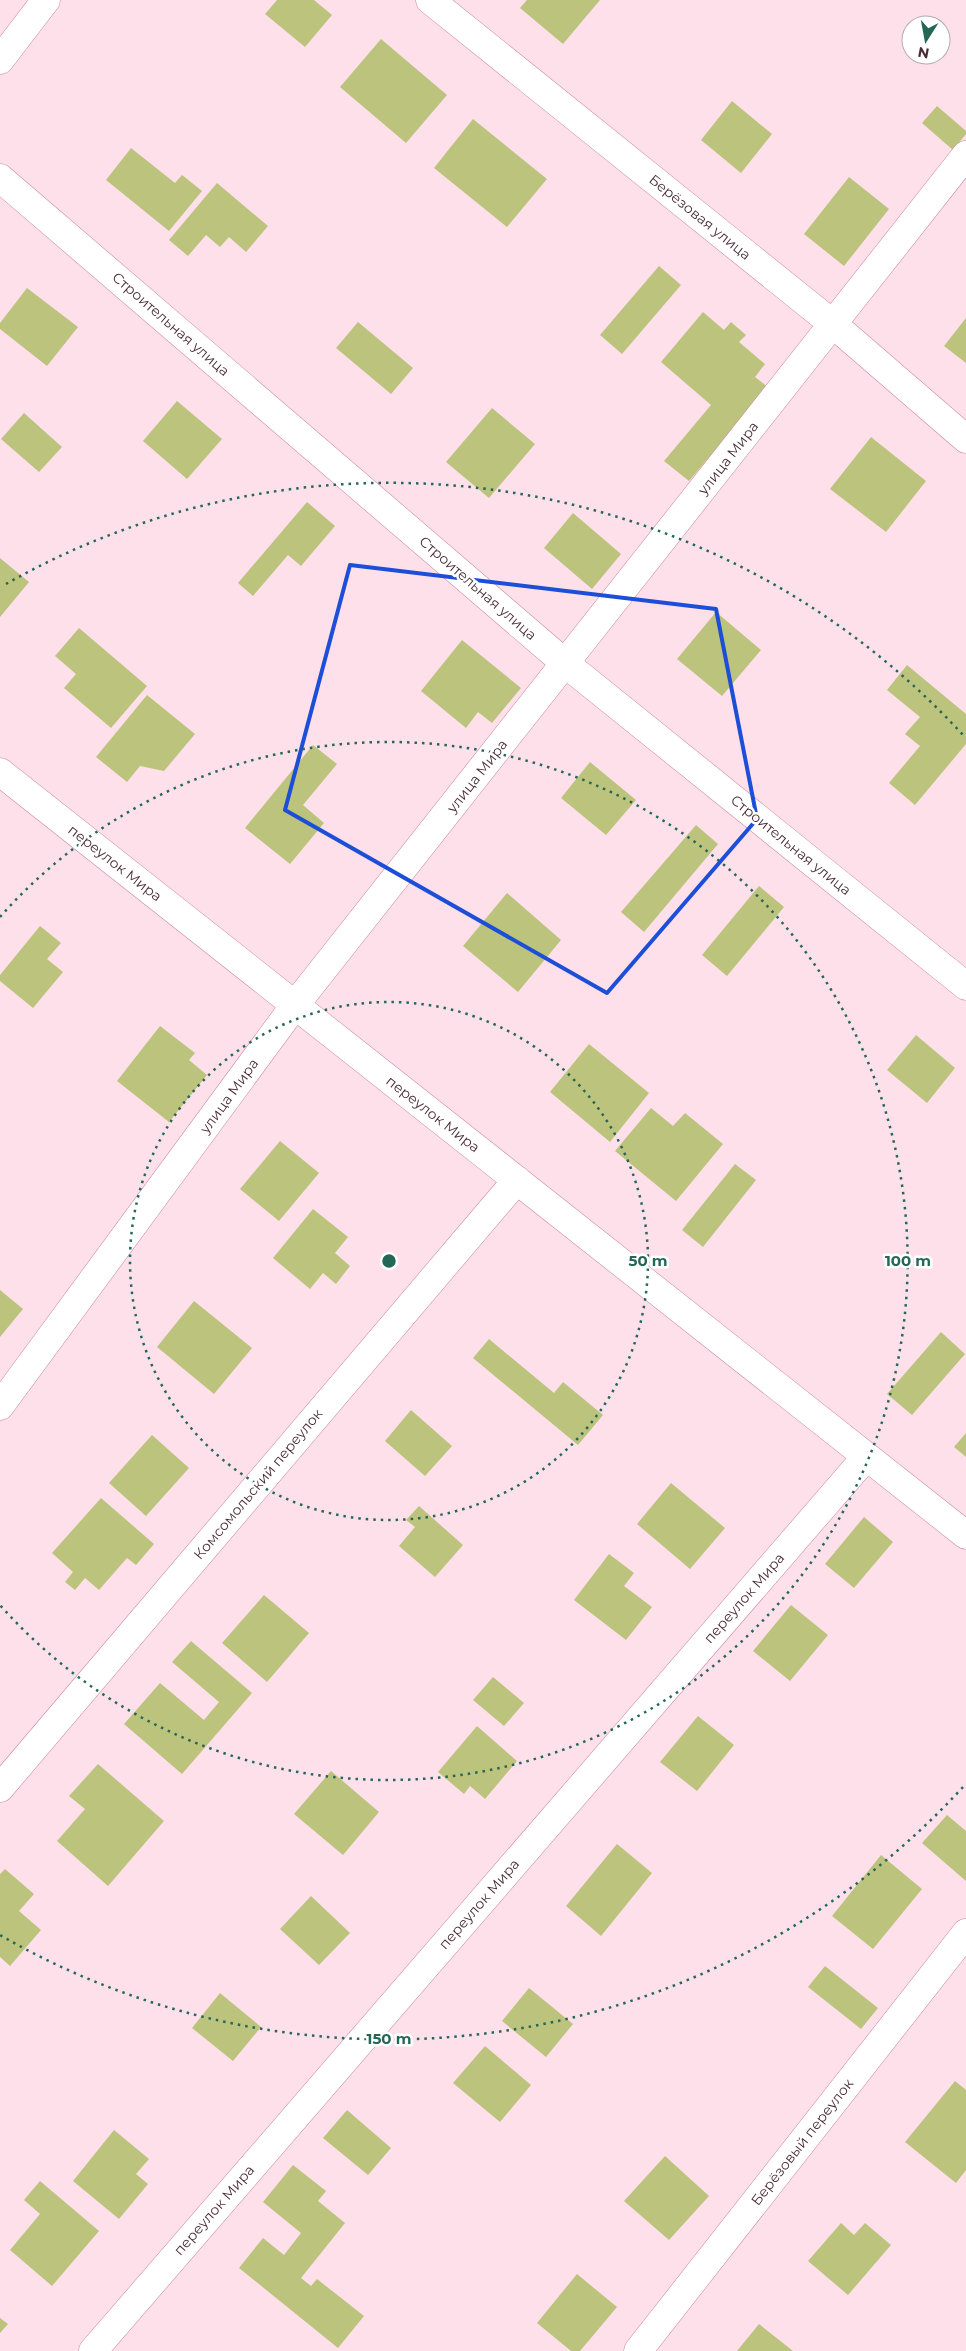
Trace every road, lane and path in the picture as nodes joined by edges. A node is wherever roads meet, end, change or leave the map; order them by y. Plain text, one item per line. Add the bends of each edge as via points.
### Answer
1 (46, 0) edge
2 (430, 0) edge
3 (0, 60) edge
4 (966, 155) edge
5 (0, 178) edge
6 (833, 324) junction
7 (966, 439) edge
8 (566, 664) junction
9 (0, 772) edge
10 (966, 986) edge
11 (295, 1005) junction
12 (517, 1180) junction
13 (0, 1406) edge
14 (866, 1457) junction
15 (966, 1535) edge
16 (0, 1788) edge
17 (966, 1933) edge
18 (92, 2351) edge
19 (638, 2351) edge

1 - 3 street
2 - 6 street, Берёзовая улица
4 - 6 street, улица Мира
5 - 8 street, Строительная улица
6 - 7 street, Берёзовая улица
6 - 8 street, улица Мира
8 - 10 street, Строительная улица
8 - 11 street, улица Мира
9 - 11 street, переулок Мира
11 - 12 street, переулок Мира
11 - 13 street, улица Мира
12 - 14 street, переулок Мира
12 - 16 street, Комсомольский переулок
14 - 15 street, переулок Мира
14 - 18 street, переулок Мира
17 - 19 street, Берёзовый переулок

